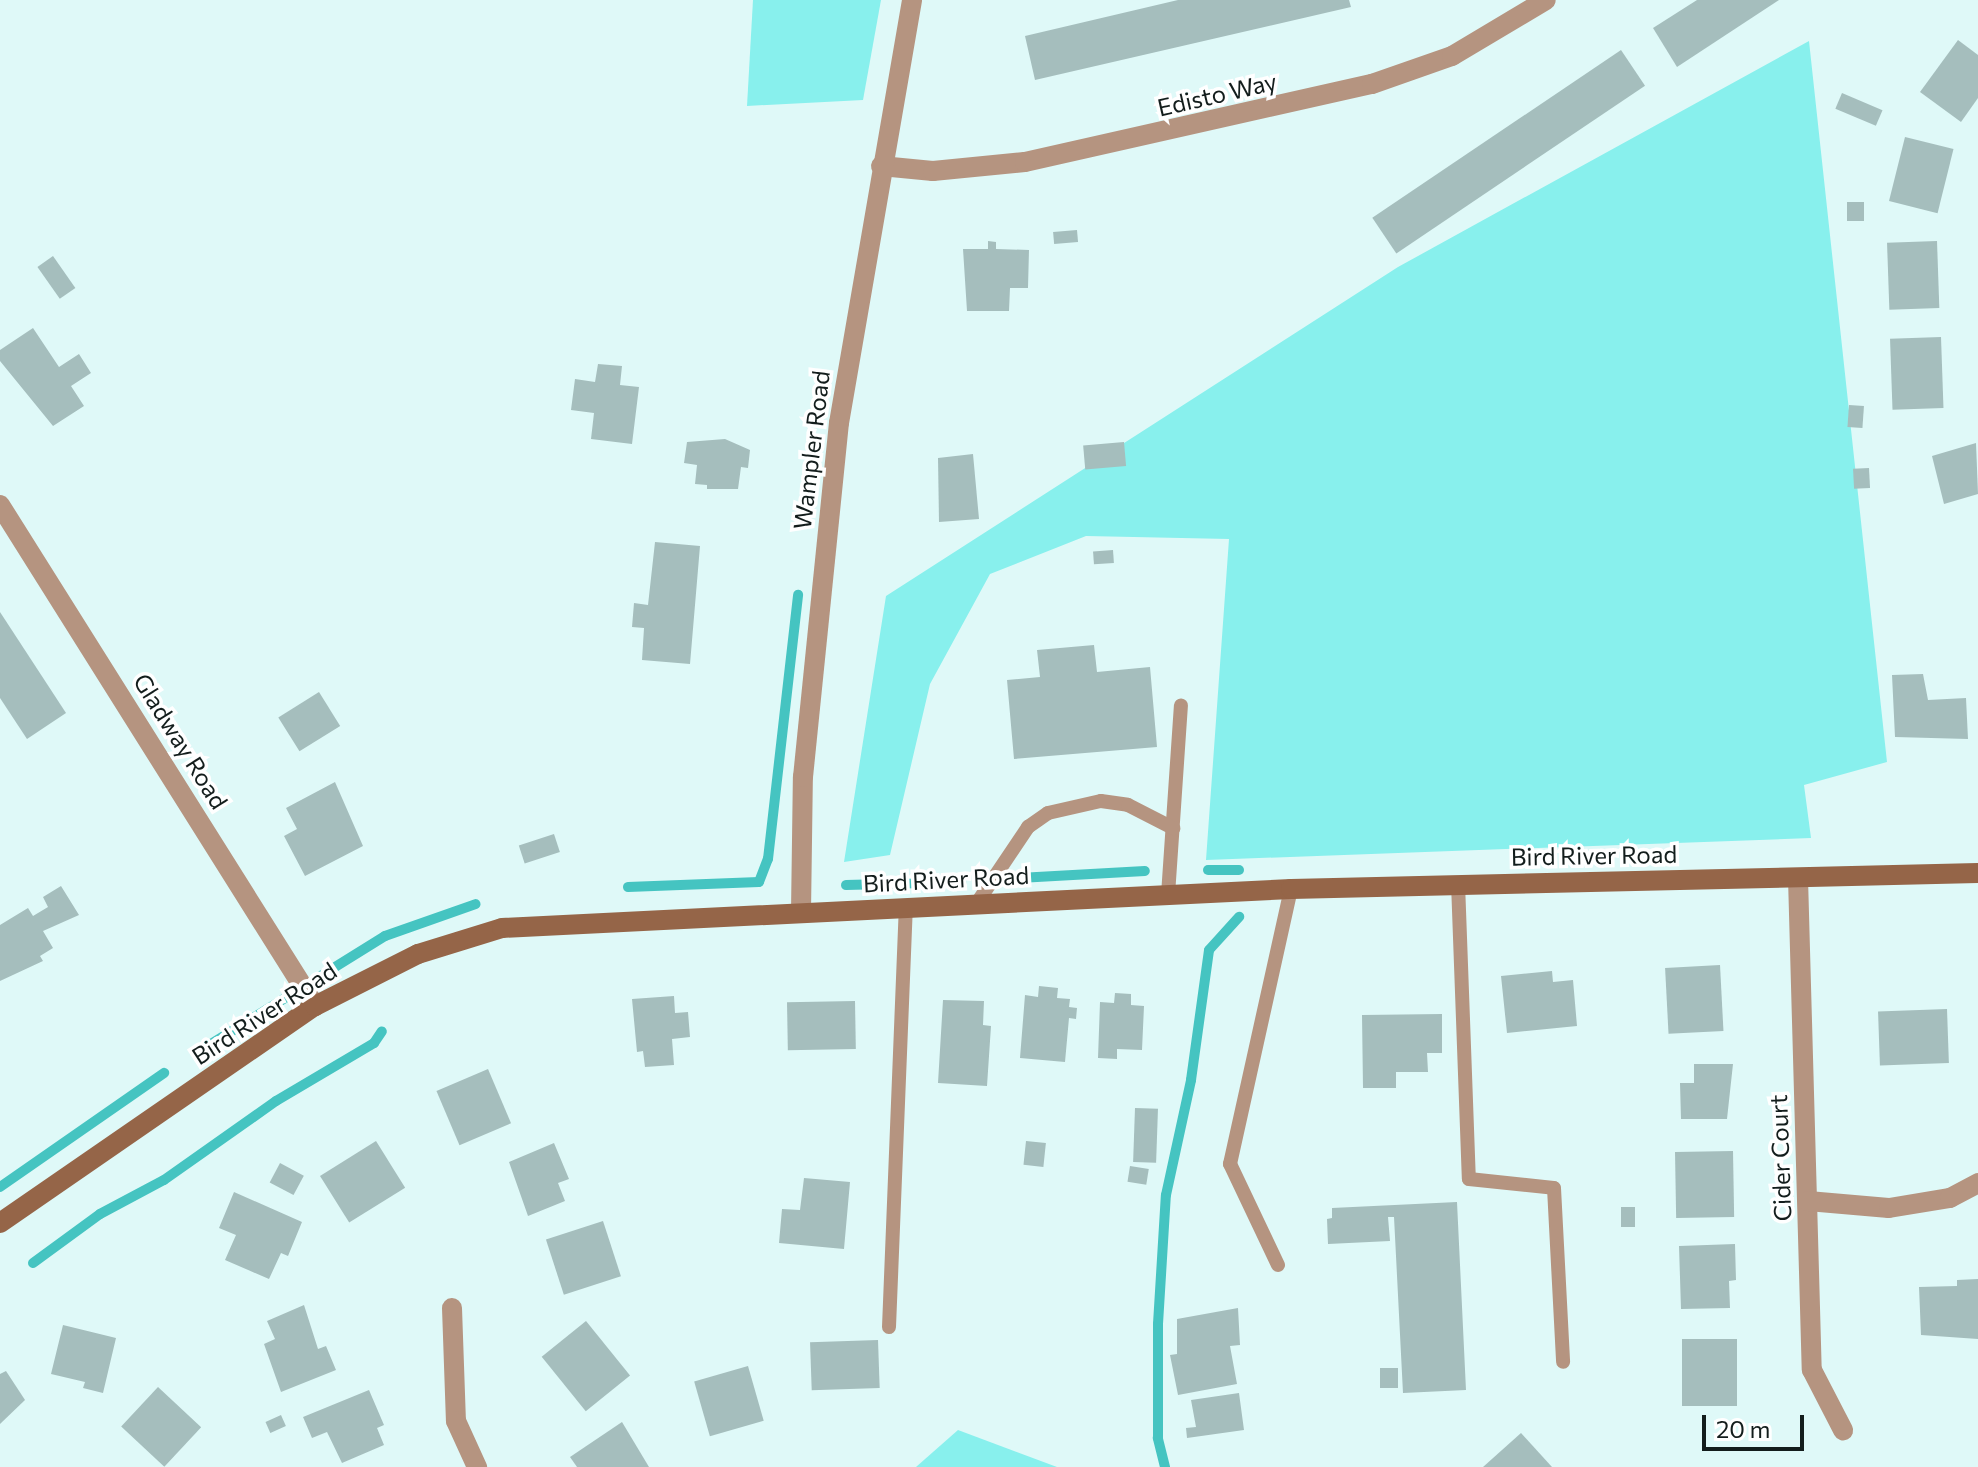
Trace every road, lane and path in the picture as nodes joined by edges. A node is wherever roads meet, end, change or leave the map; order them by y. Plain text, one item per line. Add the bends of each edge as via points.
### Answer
1 (912, 0) edge
2 (1546, 0) edge
3 (881, 166) junction
4 (0, 505) edge
5 (1181, 705) dead end
6 (1173, 828) junction
7 (1978, 873) edge
8 (1798, 878) junction
9 (1458, 883) junction
10 (1291, 889) junction
11 (1168, 895) junction
12 (977, 903) junction
13 (906, 907) junction
14 (801, 912) junction
15 (315, 1006) junction
16 (1978, 1183) edge
17 (1808, 1201) junction
18 (0, 1223) edge
19 (1278, 1265) dead end
20 (452, 1308) dead end
21 (889, 1327) dead end
22 (1563, 1362) dead end
23 (1843, 1430) dead end
24 (477, 1467) edge

1 - 3 street, Wampler Road
2 - 3 street, Edisto Way via 1452,56 1372,84 1025,162 933,171
3 - 14 street, Wampler Road via 830,500 803,777
4 - 15 street, Gladway Road
5 - 6 lane
6 - 11 lane
6 - 12 lane via 1128,805 1101,801 1048,813 1028,827
7 - 8 street, Bird River Road
8 - 9 street, Bird River Road
8 - 17 street, Cider Court
9 - 10 street, Bird River Road
9 - 22 lane via 1469,1179 1554,1188
10 - 11 street, Bird River Road
10 - 19 lane via 1230,1164
11 - 12 street, Bird River Road
12 - 13 street, Bird River Road
13 - 14 street, Bird River Road
13 - 21 lane
14 - 15 street, Bird River Road via 502,928 418,954
15 - 18 street, Bird River Road
16 - 17 street via 1950,1198 1889,1208
17 - 23 street, Cider Court via 1812,1370
20 - 24 street via 456,1421

